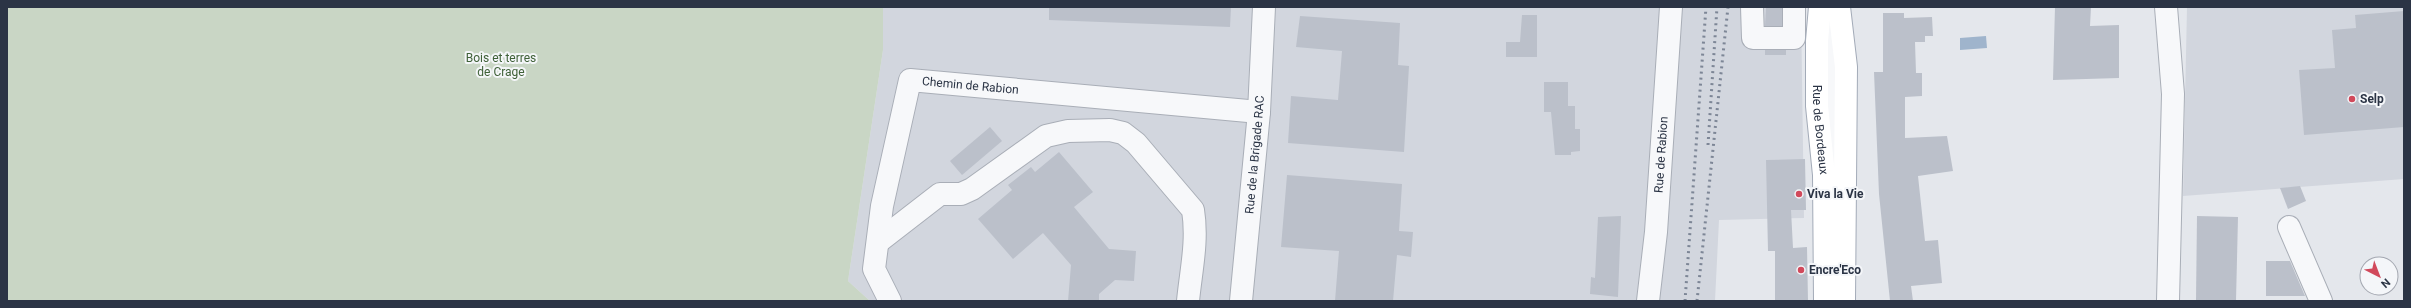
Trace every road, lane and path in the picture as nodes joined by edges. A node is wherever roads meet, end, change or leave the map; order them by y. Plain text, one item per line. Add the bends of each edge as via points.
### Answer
1 (1264, 7) edge
2 (1671, 7) edge
3 (1752, 7) edge
4 (1794, 7) edge
5 (1820, 7) edge
6 (1831, 7) edge
7 (1839, 7) edge
8 (2154, 7) edge
9 (2166, 7) edge
10 (1794, 38) junction
11 (1817, 41) junction
12 (2168, 49) junction
13 (1259, 112) junction
14 (2289, 227) dead end
15 (878, 242) junction
16 (890, 301) edge
17 (1188, 301) edge
18 (1240, 301) edge
19 (1648, 301) edge
20 (1826, 301) edge
21 (1835, 301) edge
22 (1844, 301) edge
23 (2168, 301) edge
24 (2321, 301) edge

1 - 13 street, Rue de la Brigade RAC
2 - 19 street, Rue de Rabion via 1656,232
3 - 10 street via 1753,38
4 - 10 street
5 - 11 main road, Rue de Bordeaux
6 - 21 street
7 - 22 main road, Rue de Bordeaux via 1846,67
8 - 12 street
9 - 12 street
10 - 11 street
11 - 20 main road, Rue de Bordeaux via 1817,106 1824,175
12 - 23 street via 2172,94
13 - 15 street, Chemin de Rabion via 910,80 882,206
13 - 18 street, Rue de la Brigade RAC
14 - 24 street
15 - 16 street, Chemin de Rabion via 874,269
15 - 17 street via 926,202 940,194 960,194 972,188 1046,136 1068,131 1110,130 1123,133 1136,143 1193,210 1193,268

